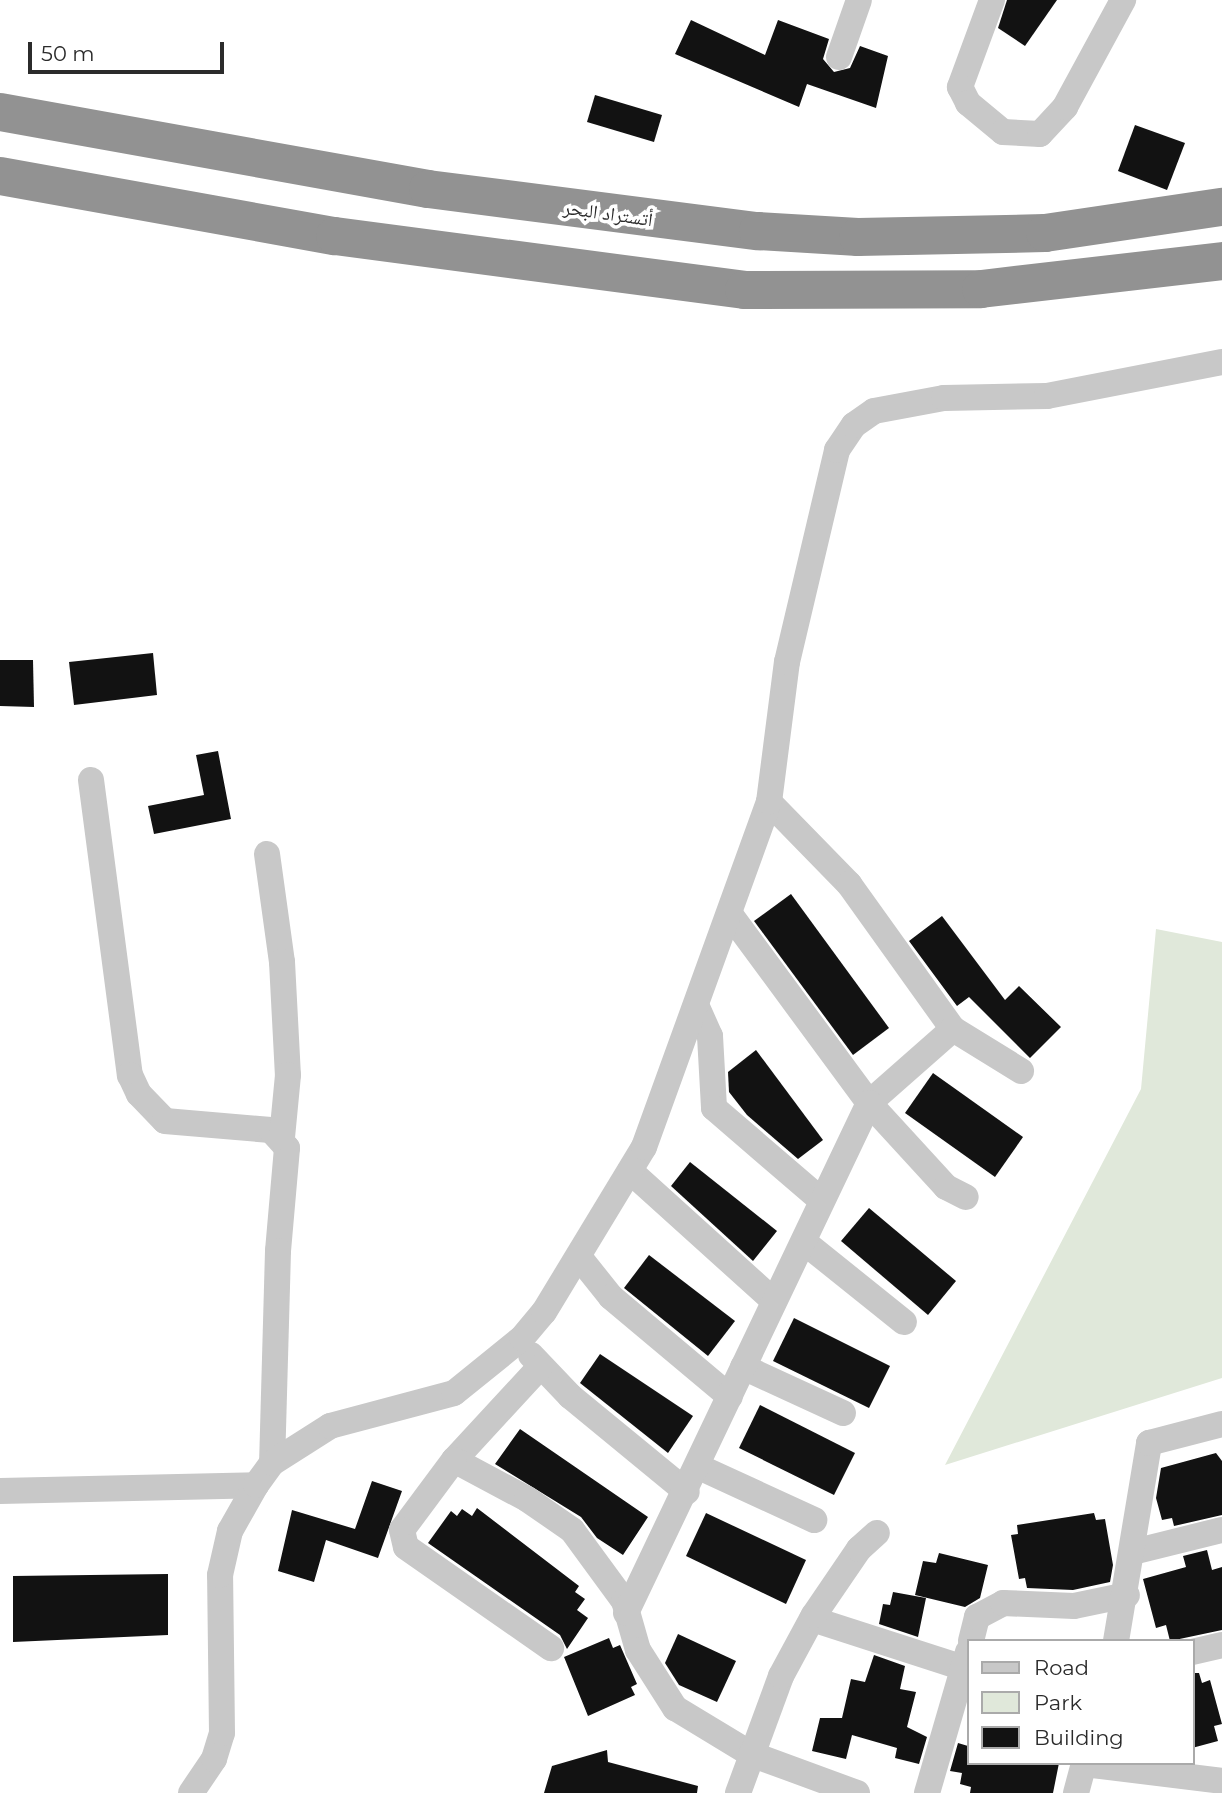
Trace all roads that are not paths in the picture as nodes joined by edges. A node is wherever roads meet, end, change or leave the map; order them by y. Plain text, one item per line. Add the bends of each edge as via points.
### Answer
1 (859, 0) edge
2 (992, 0) edge
3 (1123, 0) edge
4 (839, 57) dead end
5 (0, 112) edge
6 (0, 176) edge
7 (1222, 207) edge
8 (1222, 261) edge
9 (1222, 362) edge
10 (91, 780) dead end
11 (769, 802) junction
12 (267, 855) dead end
13 (732, 917) junction
14 (697, 1007) junction
15 (953, 1029) junction
16 (1021, 1071) dead end
17 (869, 1103) junction
18 (282, 1137) junction
19 (630, 1171) junction
20 (966, 1197) dead end
21 (821, 1199) junction
22 (804, 1242) junction
23 (579, 1256) junction
24 (774, 1301) junction
25 (904, 1322) dead end
26 (522, 1338) junction
27 (743, 1367) junction
28 (539, 1368) junction
29 (730, 1397) junction
30 (843, 1413) dead end
31 (1222, 1423) edge
32 (454, 1460) junction
33 (272, 1463) junction
34 (699, 1467) junction
35 (256, 1485) junction
36 (0, 1491) edge
37 (687, 1492) junction
38 (814, 1520) dead end
39 (1222, 1530) edge
40 (877, 1533) dead end
41 (1133, 1552) junction
42 (1127, 1595) junction
43 (626, 1613) junction
44 (812, 1619) junction
45 (972, 1639) edge
46 (1116, 1639) edge
47 (1222, 1646) edge
48 (551, 1648) dead end
49 (1194, 1652) edge
50 (966, 1659) edge
51 (961, 1709) edge
52 (751, 1754) junction
53 (1084, 1765) edge
54 (1092, 1765) edge
55 (1222, 1781) edge
56 (191, 1793) edge
57 (738, 1793) edge
58 (858, 1793) edge
59 (927, 1793) edge
60 (1076, 1793) edge

1 - 4 street
2 - 3 street via 960,87 968,103 1003,132 1040,134 1065,107
5 - 7 highway, أتستراد البحر via 428,189 758,231 858,237 1045,233
6 - 8 highway via 335,236 744,290 981,289
9 - 11 street via 1047,396 944,398 874,411 853,425 837,450 787,662
10 - 18 street via 130,1075 139,1094 165,1121 259,1129
11 - 13 street
11 - 15 street via 849,884
12 - 18 street via 286,1037
13 - 14 street
13 - 17 street
14 - 19 street
14 - 21 street via 710,1036 714,1108
15 - 16 street
15 - 17 street
17 - 20 street via 946,1187
17 - 21 street
18 - 33 street via 288,1161 278,1251
19 - 23 street
19 - 24 street
21 - 22 street
22 - 24 street
22 - 25 street
23 - 26 street
23 - 29 street via 611,1297
24 - 27 street
26 - 28 street
26 - 33 street via 454,1393 330,1426
27 - 29 street
27 - 30 street
28 - 32 street
28 - 37 street
29 - 34 street
31 - 41 street via 1149,1443
32 - 43 street via 527,1499 572,1530 614,1584
32 - 48 street via 402,1530 406,1547
33 - 35 street
34 - 37 street
34 - 38 street
35 - 36 street
35 - 56 street via 230,1531 220,1575 222,1733 214,1759
37 - 43 street
39 - 41 street
40 - 44 street via 859,1549
41 - 42 street
42 - 45 street via 1074,1606 1003,1602 977,1617
42 - 46 street
43 - 52 street via 652,1678 676,1708
44 - 50 street
44 - 52 street via 781,1676
47 - 49 street
50 - 51 street
51 - 59 street
52 - 57 street
52 - 58 street
53 - 60 street
54 - 55 street

